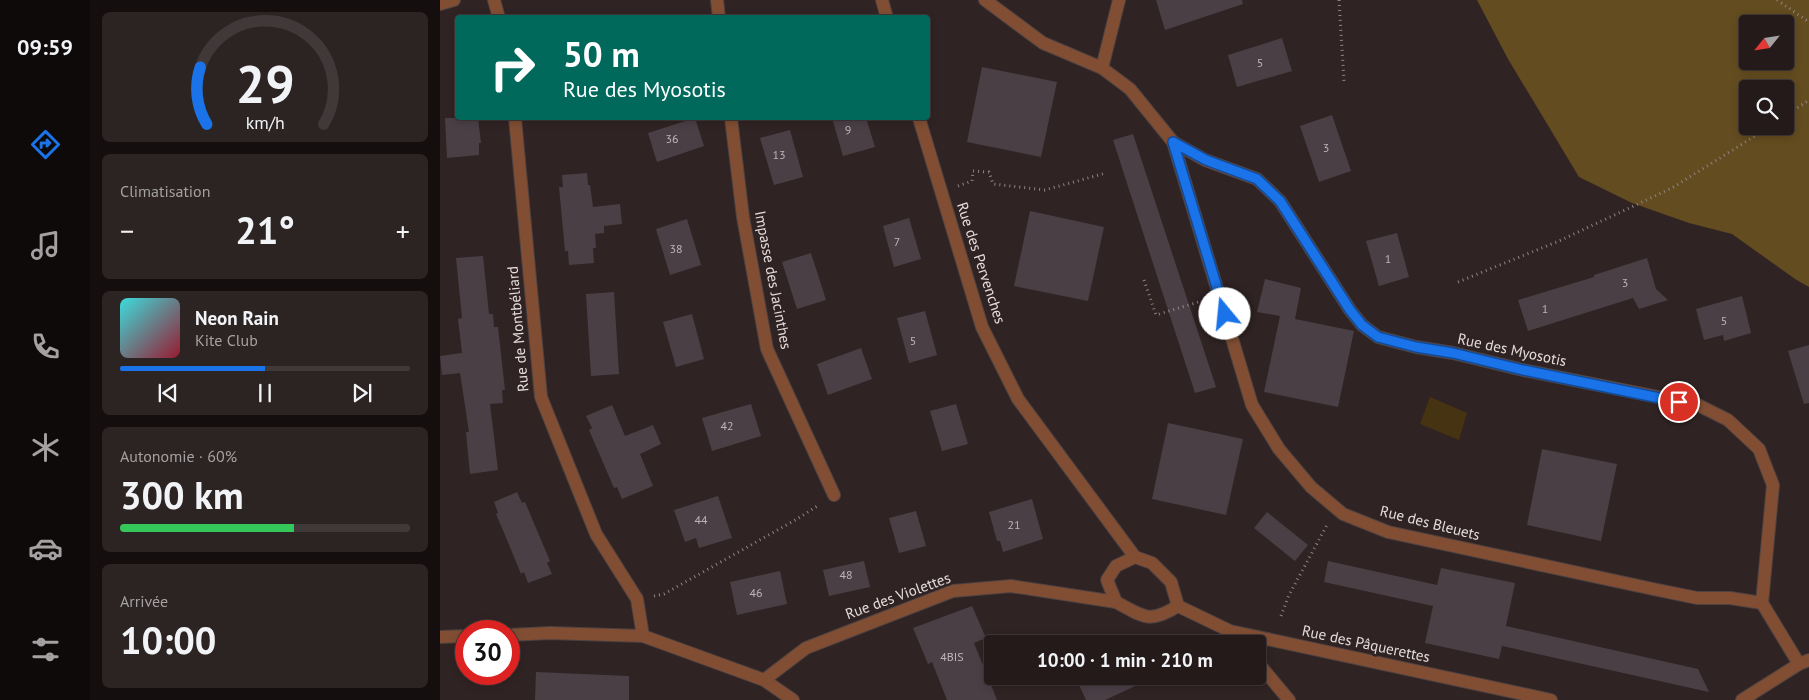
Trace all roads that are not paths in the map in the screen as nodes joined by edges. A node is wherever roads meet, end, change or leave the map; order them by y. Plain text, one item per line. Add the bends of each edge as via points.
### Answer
1 (454, 0) edge
2 (494, 0) edge
3 (717, 0) edge
4 (882, 0) edge
5 (985, 0) edge
6 (1119, 0) edge
7 (440, 4) edge
8 (498, 15) edge
9 (719, 15) edge
10 (886, 15) edge
11 (1102, 68) junction
12 (515, 120) edge
13 (731, 120) edge
14 (919, 120) edge
15 (1173, 142) junction
16 (834, 495) road end
17 (1135, 557) junction
18 (1116, 602) junction
19 (1762, 603) junction
20 (1178, 606) junction
21 (1230, 631) junction
22 (520, 634) edge
23 (1233, 635) edge
24 (455, 636) edge
25 (643, 636) junction
26 (440, 637) edge
27 (1804, 662) edge
28 (1266, 672) edge
29 (764, 680) junction
30 (793, 700) edge
31 (1290, 700) edge
32 (1551, 700) edge
33 (1742, 700) edge

1 - 7 street
2 - 8 street
3 - 9 street
4 - 10 street
5 - 11 street, Rue des Bleuets via 1043,42
6 - 11 street
11 - 15 street, Rue des Bleuets via 1130,89
12 - 25 street, Rue de Montbéliard via 541,397 596,534 636,599
13 - 16 street, Impasse des Jacinthes via 743,218 767,349
14 - 17 street, Rue des Pervenches via 982,327 1018,399
15 - 19 street, Rue des Bleuets via 1252,405 1279,449 1311,487 1343,514 1397,534 1697,598 1730,598
15 - 19 street, Rue des Myosotis via 1206,160 1257,179 1275,196 1350,310 1378,337 1698,406 1728,420 1759,449 1773,485
17 - 18 street via 1116,566 1108,580
17 - 20 street via 1152,563 1171,582
18 - 20 street via 1142,616 1162,616
18 - 29 street, Rue des Violettes via 1011,586 953,591 806,648
19 - 27 street
20 - 21 street, Rue des Pâquerettes
21 - 23 street
21 - 32 street, Rue des Pâquerettes
22 - 25 street
24 - 26 street
25 - 29 street
27 - 33 street
28 - 31 street
29 - 30 street

